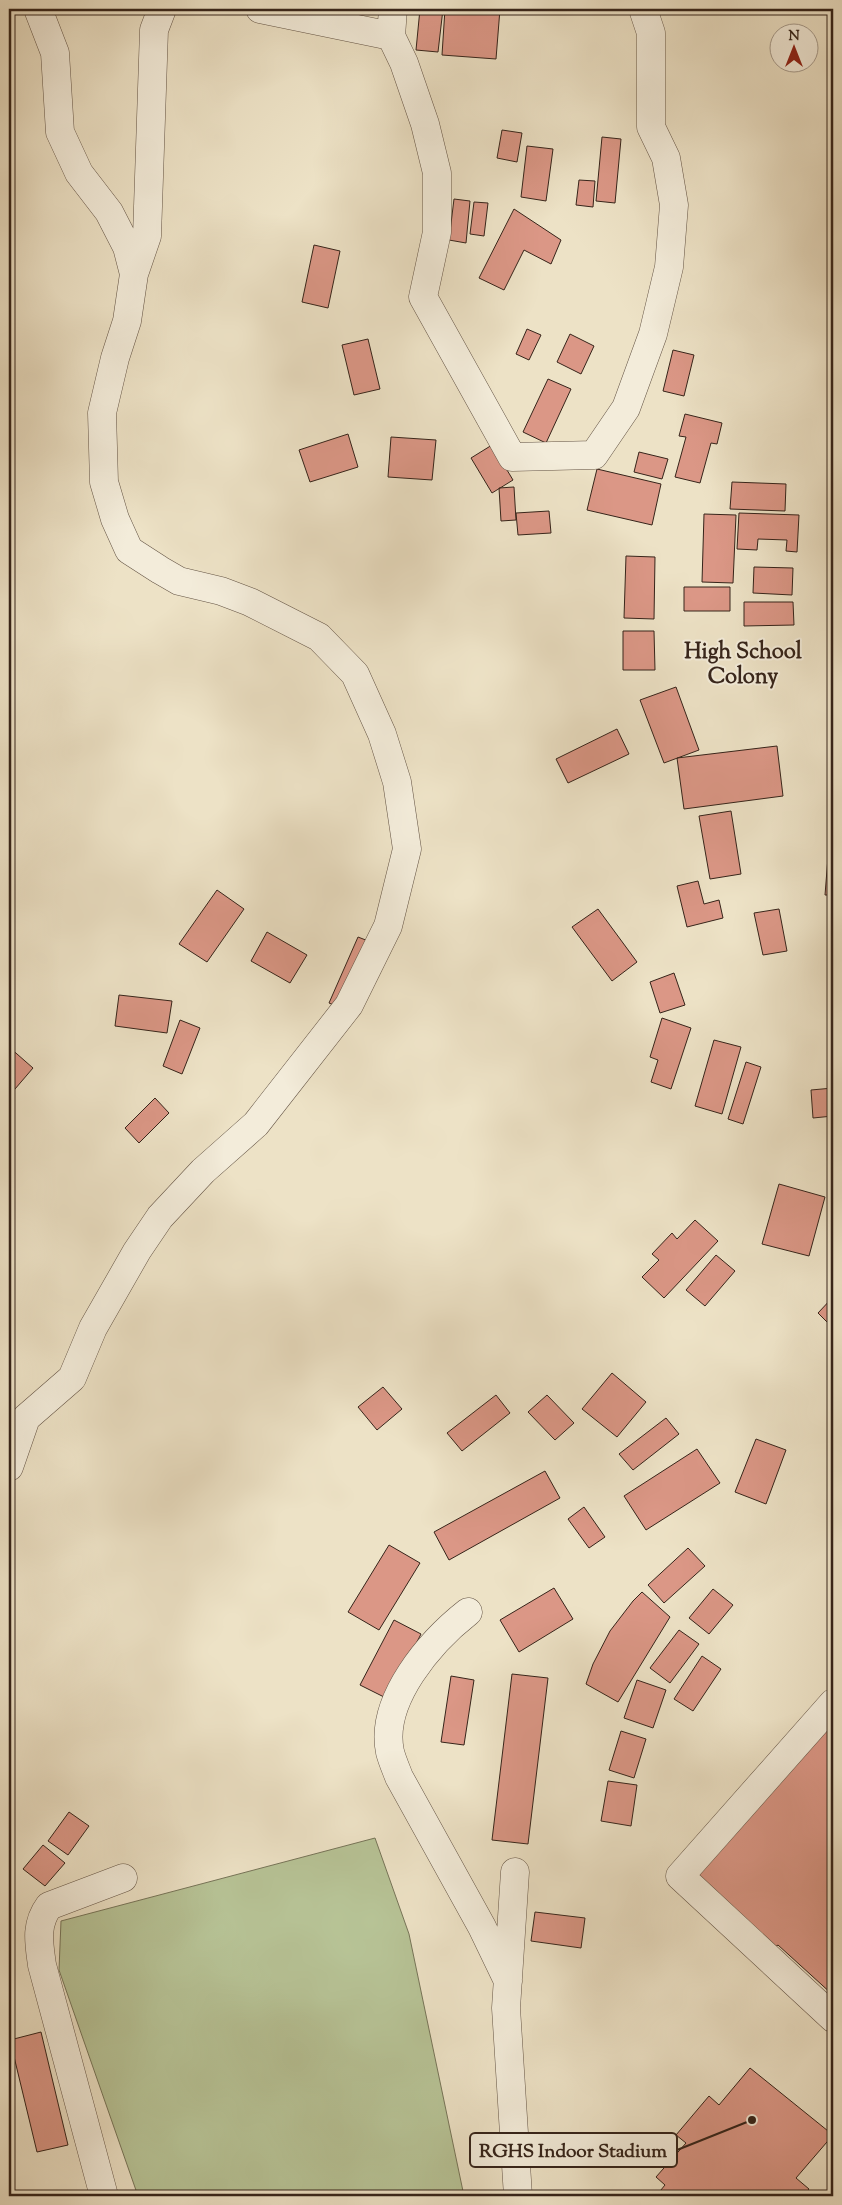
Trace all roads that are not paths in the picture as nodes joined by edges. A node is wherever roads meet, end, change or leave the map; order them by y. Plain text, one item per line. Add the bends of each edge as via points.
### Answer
1 (38, 9) edge
2 (162, 9) edge
3 (260, 9) edge
4 (394, 9) edge
5 (643, 9) edge
6 (392, 36) junction
7 (134, 274) junction
8 (9, 1467) edge
9 (468, 1612) dead end
10 (833, 1702) edge
11 (515, 1872) dead end
12 (123, 1878) dead end
13 (508, 1981) junction
14 (833, 2018) edge
15 (104, 2196) edge
16 (518, 2196) edge

1 - 7 street via 55,53 60,132 79,173 108,212 128,247
2 - 7 street via 154,30 147,236
3 - 6 street
4 - 6 street
5 - 6 street via 651,33 651,127 666,158 674,205 669,267 652,334 626,408 594,456 512,457 423,297 437,232 437,173 425,124
7 - 8 street via 128,320 102,413 104,482 115,519 130,550 179,581 250,602 319,637 356,674 382,734 397,782 407,849 388,926 349,1005 256,1124 160,1217 93,1328 72,1378 26,1418
9 - 13 street via 425,1653 403,1686 391,1719 390,1750 399,1777 482,1927
10 - 14 street via 680,1876
11 - 13 street
12 - 15 street via 49,1906 41,1917 39,1939 42,1965
13 - 16 street via 506,2008

